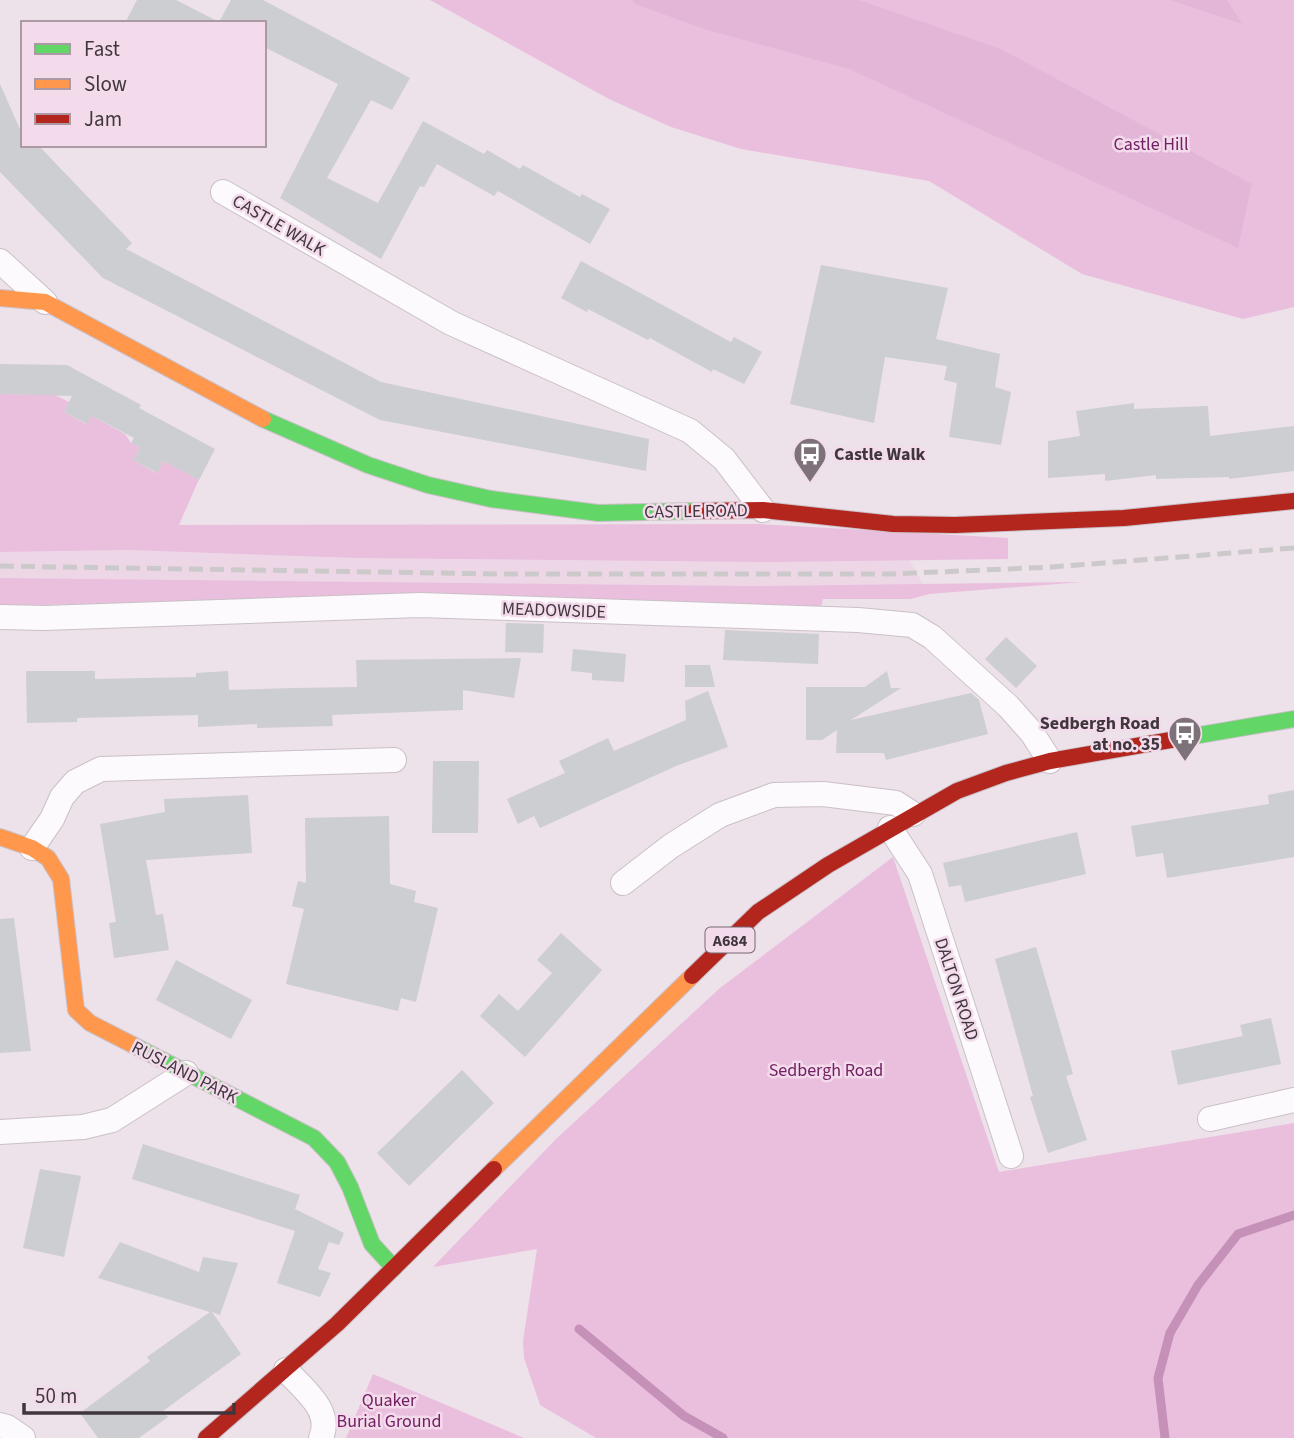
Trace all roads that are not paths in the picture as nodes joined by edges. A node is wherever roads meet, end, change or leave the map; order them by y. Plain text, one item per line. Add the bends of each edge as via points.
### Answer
1 (223, 192) dead end
2 (0, 261) edge
3 (0, 298) edge
4 (45, 302) junction
5 (1294, 500) edge
6 (764, 510) junction
7 (0, 617) edge
8 (1294, 719) edge
9 (394, 760) dead end
10 (1050, 761) junction
11 (913, 814) junction
12 (890, 828) junction
13 (0, 837) edge
14 (32, 848) junction
15 (623, 883) dead end
16 (186, 1073) junction
17 (1294, 1100) edge
18 (1210, 1119) dead end
19 (0, 1132) edge
20 (1011, 1156) dead end
21 (394, 1268) junction
22 (286, 1370) junction
23 (0, 1425) edge
24 (23, 1438) edge
25 (206, 1438) edge
26 (321, 1438) edge

1 - 6 street, CASTLE WALK via 451,323 690,432 724,459
2 - 4 street
3 - 4 main road
4 - 6 main road, CASTLE ROAD via 249,413 368,465 428,485 491,499 598,513
5 - 6 main road, CASTLE ROAD via 1124,518 955,525 893,524
7 - 10 street, MEADOWSIDE via 420,605 912,625 932,637 1009,706
8 - 10 main road, A684
9 - 14 street via 101,769 75,782
10 - 11 main road, A684 via 957,791
11 - 12 main road, A684
11 - 15 street via 896,803 823,794 774,795 720,815
12 - 20 street, DALTON ROAD via 923,884
12 - 21 main road, A684 via 758,912
13 - 14 main road, RUSLAND PARK
14 - 16 main road, RUSLAND PARK via 48,858 61,879 76,1010 90,1023
16 - 19 street via 111,1120
16 - 21 main road, RUSLAND PARK via 314,1138 331,1152 342,1167 373,1247
17 - 18 street
21 - 22 main road, A684
22 - 25 main road, A684
22 - 26 street via 324,1417
23 - 24 street

